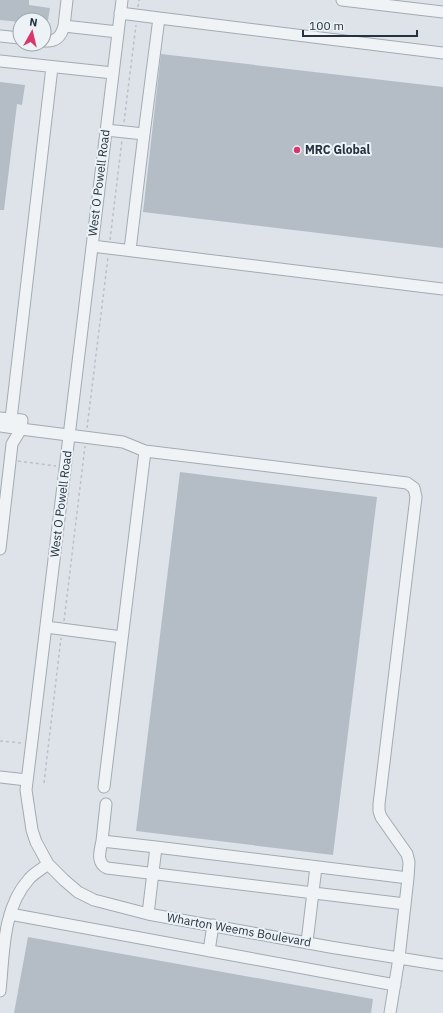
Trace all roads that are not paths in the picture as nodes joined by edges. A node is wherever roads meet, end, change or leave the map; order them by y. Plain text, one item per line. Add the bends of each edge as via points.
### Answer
1 (67, 0) edge
2 (122, 0) edge
3 (342, 0) edge
4 (443, 12) edge
5 (120, 13) junction
6 (159, 18) junction
7 (64, 26) junction
8 (118, 32) junction
9 (0, 36) edge
10 (12, 37) edge
11 (52, 40) edge
12 (443, 53) edge
13 (0, 61) edge
14 (52, 67) junction
15 (113, 74) junction
16 (106, 130) junction
17 (144, 134) junction
18 (92, 246) junction
19 (130, 250) junction
20 (443, 289) edge
21 (0, 418) edge
22 (11, 419) junction
23 (0, 426) edge
24 (21, 429) junction
25 (69, 436) junction
26 (144, 451) junction
27 (0, 549) edge
28 (46, 627) junction
29 (122, 637) junction
30 (0, 777) edge
31 (27, 780) junction
32 (104, 787) dead end
33 (106, 804) dead end
34 (102, 841) junction
35 (156, 848) junction
36 (48, 864) junction
37 (316, 867) junction
38 (153, 873) junction
39 (408, 878) junction
40 (313, 892) junction
41 (405, 904) junction
42 (10, 914) junction
43 (148, 914) junction
44 (213, 925) junction
45 (307, 942) junction
46 (209, 951) junction
47 (399, 958) junction
48 (443, 965) edge
49 (395, 986) junction
50 (0, 991) edge
51 (390, 1013) edge

1 - 7 street
2 - 5 street, West O Powell Road
3 - 4 street
5 - 6 street
5 - 8 street, West O Powell Road
6 - 12 street
6 - 17 street
7 - 8 street
7 - 11 street via 60,37
8 - 15 street, West O Powell Road
9 - 10 street
13 - 14 street
14 - 15 street
14 - 22 street
15 - 16 street, West O Powell Road
16 - 17 street
16 - 18 street, West O Powell Road
17 - 19 street
18 - 19 street
18 - 25 street, West O Powell Road
19 - 20 street
21 - 22 street
22 - 24 street via 22,420
23 - 24 street
24 - 25 street
24 - 27 street via 12,444
25 - 26 street via 123,442
25 - 28 street, West O Powell Road
26 - 29 street
26 - 39 street via 407,483 414,488 416,497 379,804 381,817 407,854
28 - 29 street
28 - 31 street, West O Powell Road
29 - 32 street
30 - 31 street
31 - 36 street, West O Powell Road via 32,830
33 - 34 street
34 - 35 street
34 - 38 street via 99,857 103,866
35 - 37 street
35 - 38 street
36 - 42 street via 29,879 14,901
36 - 43 street, Wharton Weems Boulevard via 78,892 94,900
37 - 39 street
37 - 40 street
38 - 40 street
38 - 43 street
39 - 41 street
40 - 41 street
40 - 45 street
41 - 47 street
42 - 46 street
42 - 50 street
43 - 44 street, Wharton Weems Boulevard
44 - 45 street, Wharton Weems Boulevard
44 - 46 street
45 - 47 street, Wharton Weems Boulevard
46 - 49 street
47 - 48 street, Wharton Weems Boulevard
47 - 49 street
49 - 51 street

